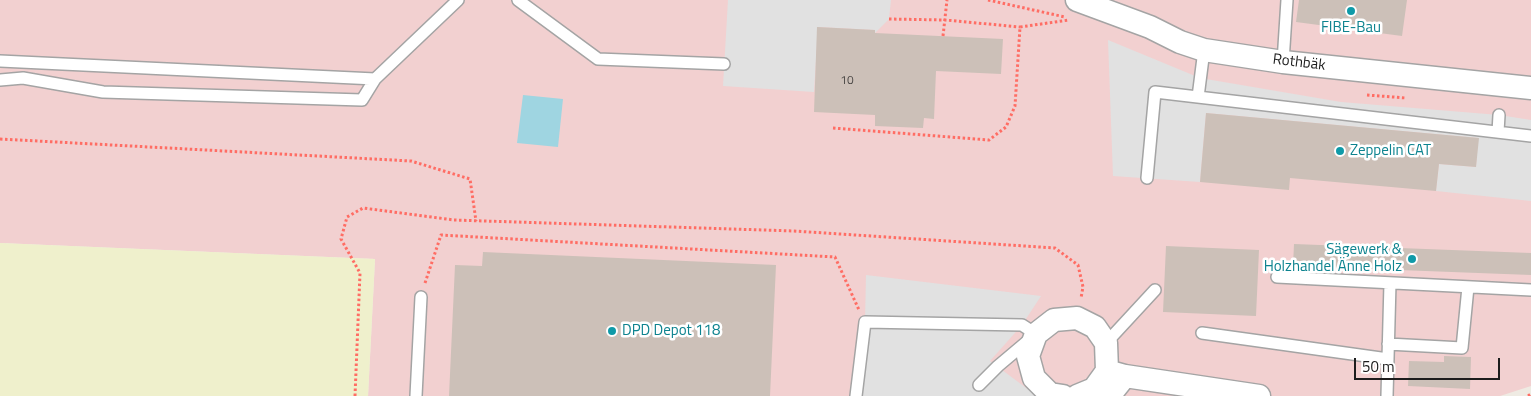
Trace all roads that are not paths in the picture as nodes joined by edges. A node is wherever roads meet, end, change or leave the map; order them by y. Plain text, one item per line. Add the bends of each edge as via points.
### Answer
1 (458, 0) edge
2 (518, 0) edge
3 (1287, 0) edge
4 (1081, 5) edge
5 (1204, 50) junction
6 (0, 60) edge
7 (1283, 62) junction
8 (724, 64) dead end
9 (375, 79) junction
10 (0, 80) edge
11 (1531, 88) edge
12 (1198, 97) junction
13 (1499, 115) dead end
14 (1498, 132) junction
15 (1531, 136) edge
16 (1147, 178) dead end
17 (1277, 277) dead end
18 (1390, 283) junction
19 (1468, 286) junction
20 (1155, 290) dead end
21 (1531, 290) edge
22 (421, 297) road end
23 (1202, 333) dead end
24 (1036, 334) junction
25 (1106, 343) junction
26 (1388, 344) junction
27 (1388, 359) junction
28 (1116, 373) junction
29 (979, 386) dead end
30 (416, 396) edge
31 (856, 396) edge
32 (1063, 396) edge
33 (1077, 396) edge
34 (1109, 396) edge
35 (1259, 396) edge
36 (1387, 396) edge

1 - 9 lane
2 - 8 lane via 598,59
3 - 7 lane
4 - 5 street, Rothbäk via 1150,26
5 - 7 street, Rothbäk
5 - 12 lane
6 - 9 lane
7 - 11 street, Rothbäk
9 - 10 lane via 362,100 103,92 24,78
12 - 14 lane
12 - 16 lane via 1155,92
13 - 14 lane
14 - 15 lane
17 - 18 lane
18 - 19 lane
18 - 26 lane
19 - 21 lane
19 - 26 lane via 1462,348
20 - 25 lane
22 - 30 lane
23 - 27 lane
24 - 25 street via 1054,320 1077,318 1094,327
24 - 29 lane
24 - 31 lane via 1022,325 865,322
24 - 32 street via 1028,356 1034,378 1050,394
25 - 28 street
26 - 27 lane
27 - 36 lane
28 - 33 street via 1094,389
28 - 34 street
28 - 35 street

